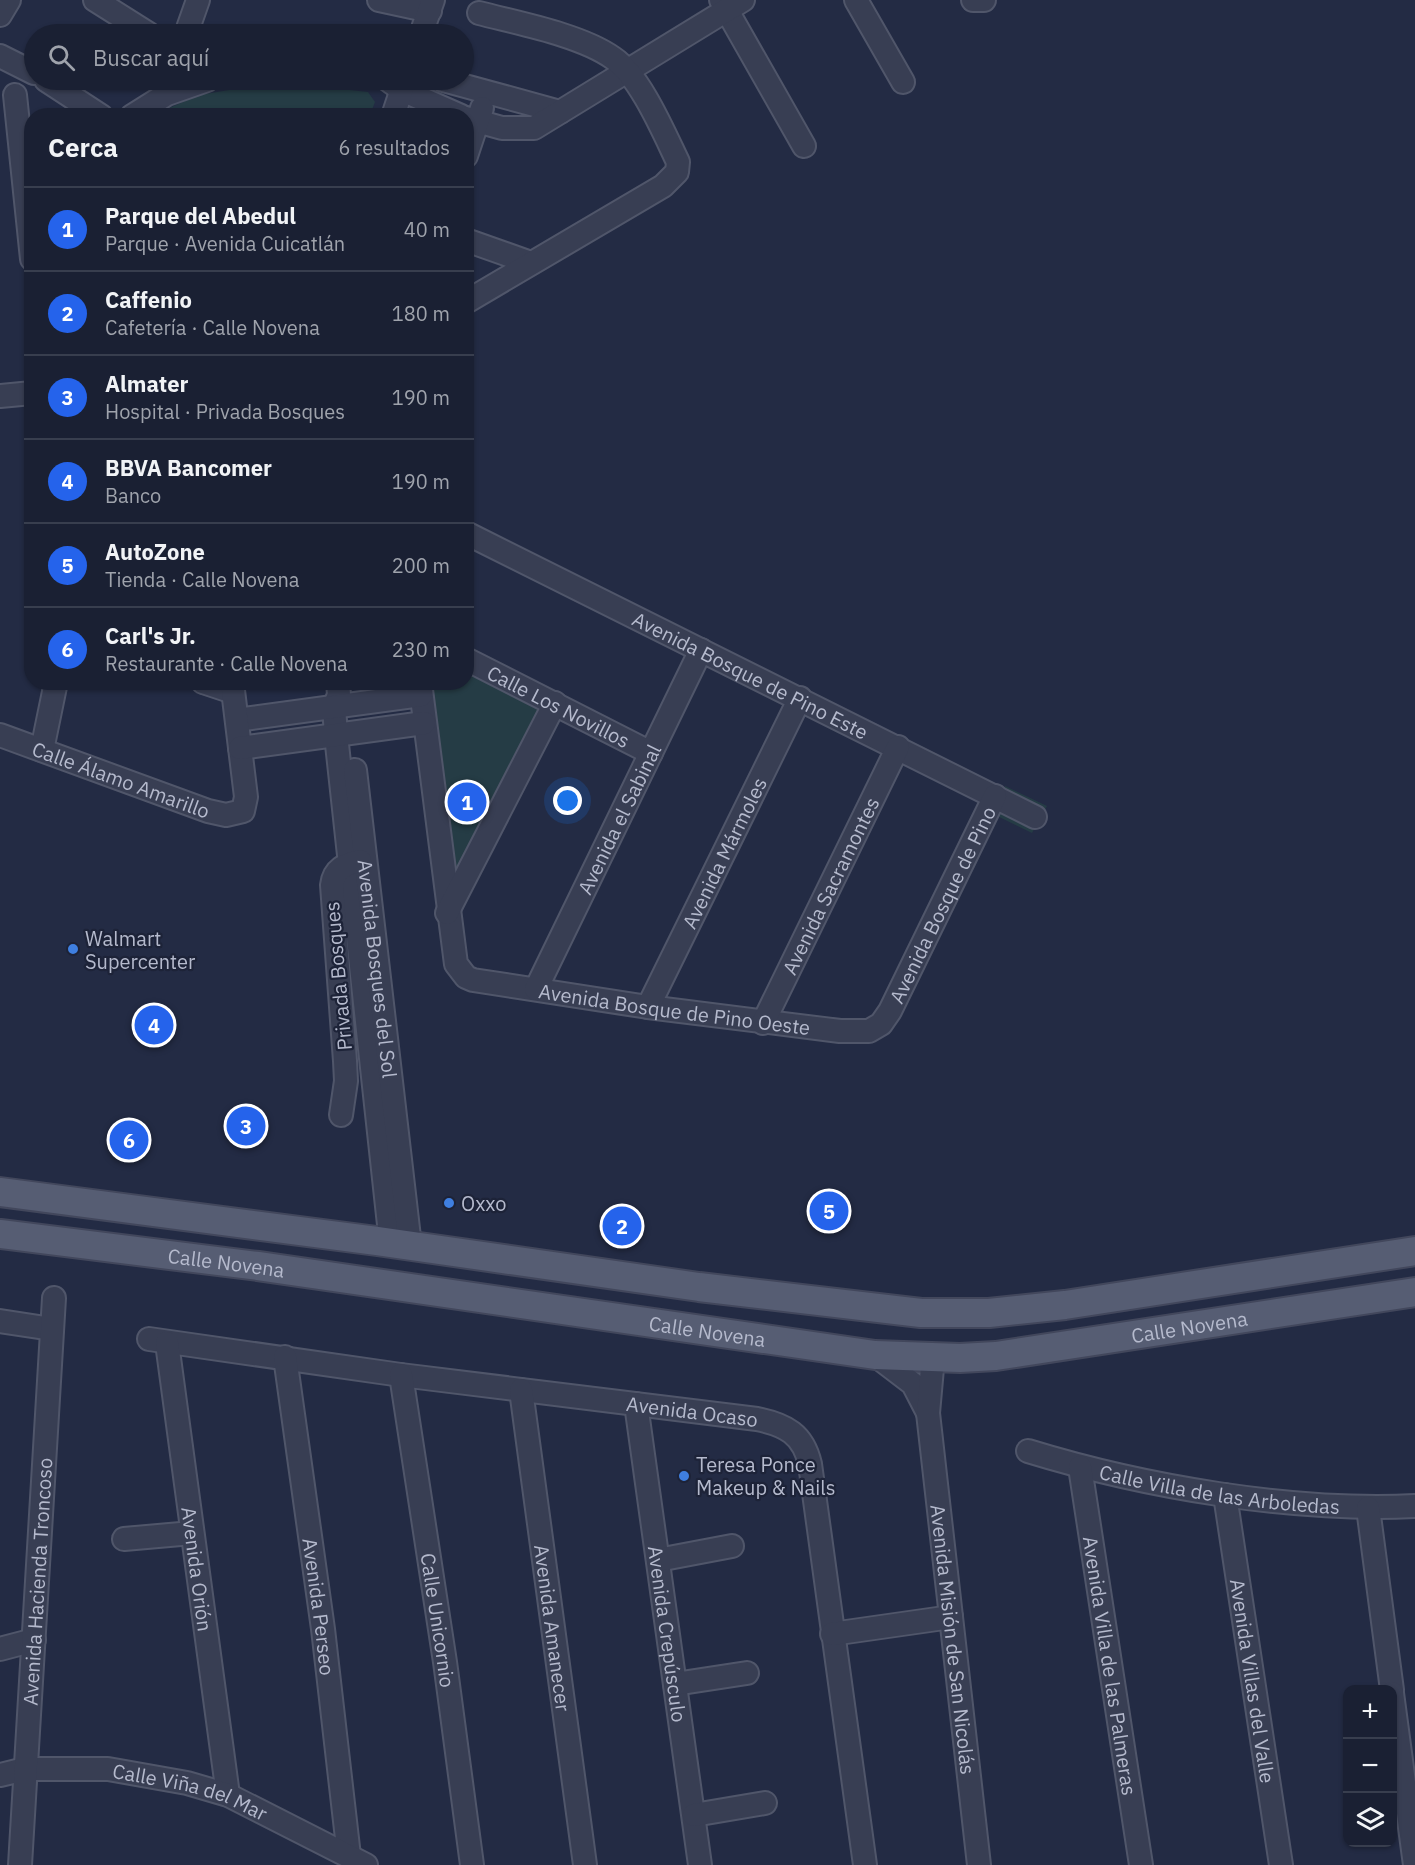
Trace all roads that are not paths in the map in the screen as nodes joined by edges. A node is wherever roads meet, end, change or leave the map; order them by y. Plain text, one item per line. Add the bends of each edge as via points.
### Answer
1 (9, 0) edge
2 (94, 0) edge
3 (198, 0) edge
4 (379, 0) edge
5 (856, 0) edge
6 (973, 0) edge
7 (984, 0) edge
8 (730, 3) edge
9 (432, 5) edge
10 (479, 13) dead end
11 (0, 15) edge
12 (133, 24) edge
13 (190, 24) edge
14 (425, 24) edge
15 (0, 45) edge
16 (17, 63) edge
17 (626, 70) junction
18 (903, 82) dead end
19 (474, 89) edge
20 (61, 90) edge
21 (178, 90) edge
22 (397, 90) edge
23 (412, 90) edge
24 (486, 92) junction
25 (15, 95) dead end
26 (89, 108) edge
27 (145, 108) edge
28 (394, 108) edge
29 (447, 108) edge
30 (474, 110) edge
31 (560, 112) junction
32 (474, 120) edge
33 (24, 143) edge
34 (804, 146) dead end
35 (474, 243) edge
36 (531, 263) junction
37 (474, 297) edge
38 (24, 394) edge
39 (0, 396) edge
40 (474, 537) edge
41 (701, 650) junction
42 (474, 663) edge
43 (54, 690) edge
44 (233, 690) edge
45 (800, 698) junction
46 (422, 702) edge
47 (555, 703) junction
48 (342, 711) edge
49 (237, 720) junction
50 (0, 735) edge
51 (898, 747) junction
52 (240, 748) junction
53 (42, 750) junction
54 (651, 753) junction
55 (994, 796) junction
56 (1035, 817) dead end
57 (359, 862) junction
58 (447, 913) junction
59 (536, 989) junction
60 (648, 1007) junction
61 (890, 1011) joint
62 (763, 1023) junction
63 (341, 1114) dead end
64 (0, 1192) edge
65 (0, 1234) edge
66 (400, 1244) junction
67 (1415, 1251) edge
68 (258, 1266) junction
69 (1415, 1292) edge
70 (54, 1298) dead end
71 (0, 1321) edge
72 (52, 1329) junction
73 (158, 1341) joint
74 (875, 1355) junction
75 (285, 1357) junction
76 (933, 1357) junction
77 (401, 1375) junction
78 (521, 1390) junction
79 (636, 1404) junction
80 (928, 1413) junction
81 (1028, 1451) dead end
82 (1080, 1467) junction
83 (1225, 1495) junction
84 (1415, 1506) edge
85 (1368, 1508) junction
86 (192, 1533) junction
87 (124, 1539) dead end
88 (732, 1546) dead end
89 (658, 1560) junction
90 (951, 1617) junction
91 (832, 1634) junction
92 (34, 1640) junction
93 (0, 1649) edge
94 (747, 1673) dead end
95 (675, 1684) junction
96 (1391, 1685) edge
97 (1397, 1729) edge
98 (25, 1769) junction
99 (0, 1775) edge
100 (228, 1795) junction
101 (765, 1803) dead end
102 (693, 1815) junction
103 (357, 1860) edge
104 (20, 1865) edge
105 (472, 1865) edge
106 (585, 1865) edge
107 (700, 1865) edge
108 (865, 1865) edge
109 (979, 1865) edge
110 (1141, 1865) edge
111 (1281, 1865) edge
112 (1415, 1865) edge

1 - 11 street
2 - 12 street
3 - 13 street
4 - 9 street
5 - 18 street
6 - 7 street
8 - 17 street
8 - 34 street
9 - 14 street
10 - 17 street via 598,50
15 - 16 street
17 - 31 street
17 - 36 street via 678,162 677,172 663,186
19 - 24 street
20 - 26 street
21 - 27 street
22 - 28 street
23 - 29 street
24 - 30 street
24 - 31 street
25 - 33 street
31 - 32 street via 546,122 520,130
35 - 36 street
36 - 37 street
38 - 39 street
40 - 41 street, Avenida Bosque de Pino Este
41 - 45 street, Avenida Bosque de Pino Este
41 - 54 street, Avenida el Sabinal
42 - 47 street, Calle Los Novillos
43 - 53 street
44 - 49 street
45 - 51 street, Avenida Bosque de Pino Este
45 - 60 street, Avenida Mármoles
46 - 48 street
46 - 58 street
47 - 54 street, Calle Los Novillos
47 - 58 street
48 - 49 street
48 - 52 street
48 - 57 street, Avenida Bosques del Sol
49 - 52 street
50 - 53 street, Calle Álamo Amarillo
51 - 55 street, Avenida Bosque de Pino Este
51 - 62 street, Avenida Sacramontes
52 - 53 street, Calle Álamo Amarillo via 246,797 243,811 232,815 208,811
54 - 59 street, Avenida el Sabinal
55 - 56 street, Avenida Bosque de Pino Este
55 - 61 street, Avenida Bosque de Pino
57 - 63 street, Privada Bosques via 333,877 331,893 346,1081
57 - 66 street, Avenida Bosques del Sol
58 - 59 street, Avenida Bosque de Pino Oeste via 456,964 473,980
59 - 60 street, Avenida Bosque de Pino Oeste
60 - 62 street, Avenida Bosque de Pino Oeste
61 - 62 street, Avenida Bosque de Pino Oeste via 881,1024 858,1032
64 - 66 main road, Calle Novena
65 - 68 main road, Calle Novena
66 - 67 main road, Calle Novena via 867,1308 964,1314 1065,1305
66 - 68 main road via 387,1262 355,1269 290,1262
68 - 74 main road, Calle Novena
69 - 76 main road, Calle Novena via 996,1356
70 - 72 street, Avenida Hacienda Troncoso
71 - 72 street
72 - 92 street, Avenida Hacienda Troncoso
73 - 75 street, Avenida Ocaso
73 - 86 street, Avenida Orión
74 - 76 main road, Calle Novena
74 - 80 street, Avenida Misión de San Nicolás via 913,1384
75 - 77 street, Avenida Ocaso
75 - 103 street, Avenida Perseo
76 - 80 street, Avenida Misión de San Nicolás
77 - 78 street, Avenida Ocaso
77 - 105 street, Calle Unicornio
78 - 79 street, Avenida Ocaso
78 - 106 street, Avenida Amanecer
79 - 89 street, Avenida Crepúsculo
79 - 91 street, Avenida Ocaso via 757,1419 789,1428 797,1435 810,1464
80 - 90 street, Avenida Misión de San Nicolás
81 - 82 street, Calle Villa de las Arboledas
82 - 83 street, Calle Villa de las Arboledas
82 - 110 street, Avenida Villa de las Palmeras
83 - 85 street, Calle Villa de las Arboledas
83 - 111 street, Avenida Villas del Valle
84 - 85 street, Calle Villa de las Arboledas
85 - 96 street
86 - 87 street
86 - 100 street, Avenida Orión
88 - 89 street
89 - 95 street, Avenida Crepúsculo
90 - 91 street
90 - 109 street, Avenida Misión de San Nicolás
91 - 108 street, Avenida Ocaso
92 - 93 street
92 - 98 street, Avenida Hacienda Troncoso
94 - 95 street
95 - 102 street, Avenida Crepúsculo
97 - 112 street
98 - 99 street, Calle Viña del Mar
98 - 100 street, Calle Viña del Mar via 108,1769 158,1776
98 - 104 street, Avenida Hacienda Troncoso
100 - 103 street, Calle Viña del Mar
101 - 102 street
102 - 107 street, Avenida Crepúsculo

